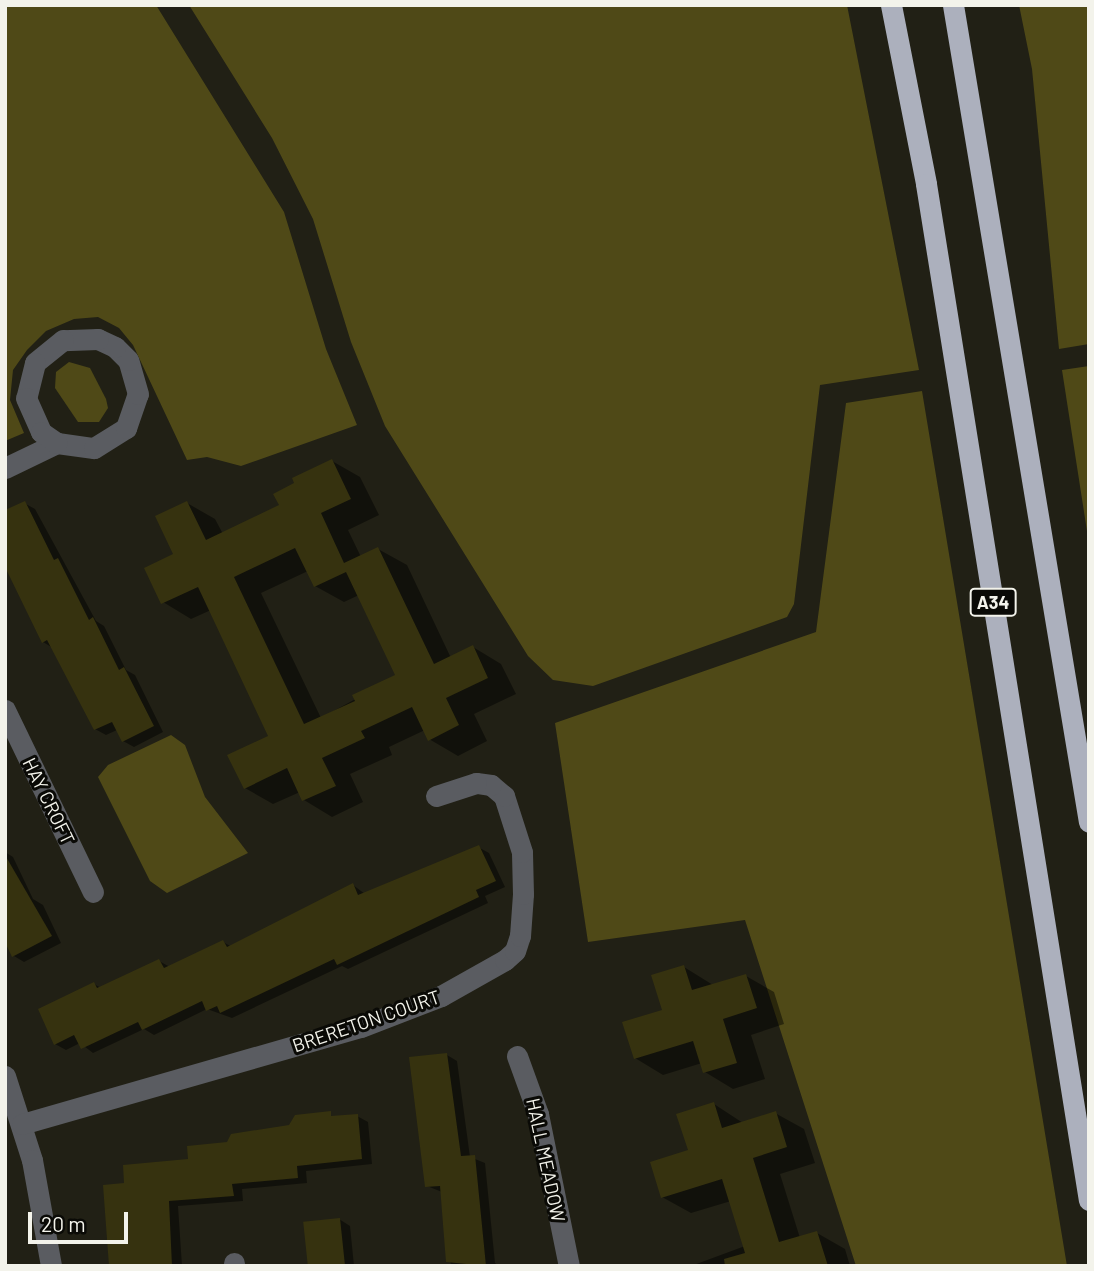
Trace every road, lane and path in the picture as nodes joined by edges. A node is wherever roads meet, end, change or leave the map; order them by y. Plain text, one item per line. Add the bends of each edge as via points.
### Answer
1 (891, 5) edge
2 (953, 5) edge
3 (57, 443) junction
4 (5, 468) edge
5 (5, 710) edge
6 (436, 796) dead end
7 (1089, 822) edge
8 (93, 892) dead end
9 (517, 1056) dead end
10 (5, 1076) edge
11 (22, 1124) junction
12 (1089, 1200) edge
13 (51, 1266) edge
14 (569, 1266) edge

1 - 12 highway, A34 via 928,197
2 - 7 highway
3 - 3 street via 36,424 26,398 35,363 62,340 89,338 115,347 128,360 138,394 126,428 94,448
3 - 4 street
5 - 8 street, HAY CROFT
6 - 11 street, BRERETON COURT via 476,783 491,785 504,796 522,852 523,894 520,936 515,951 505,960 441,996 361,1027
9 - 14 street, HALL MEADOW via 538,1114
10 - 11 street
11 - 13 street

